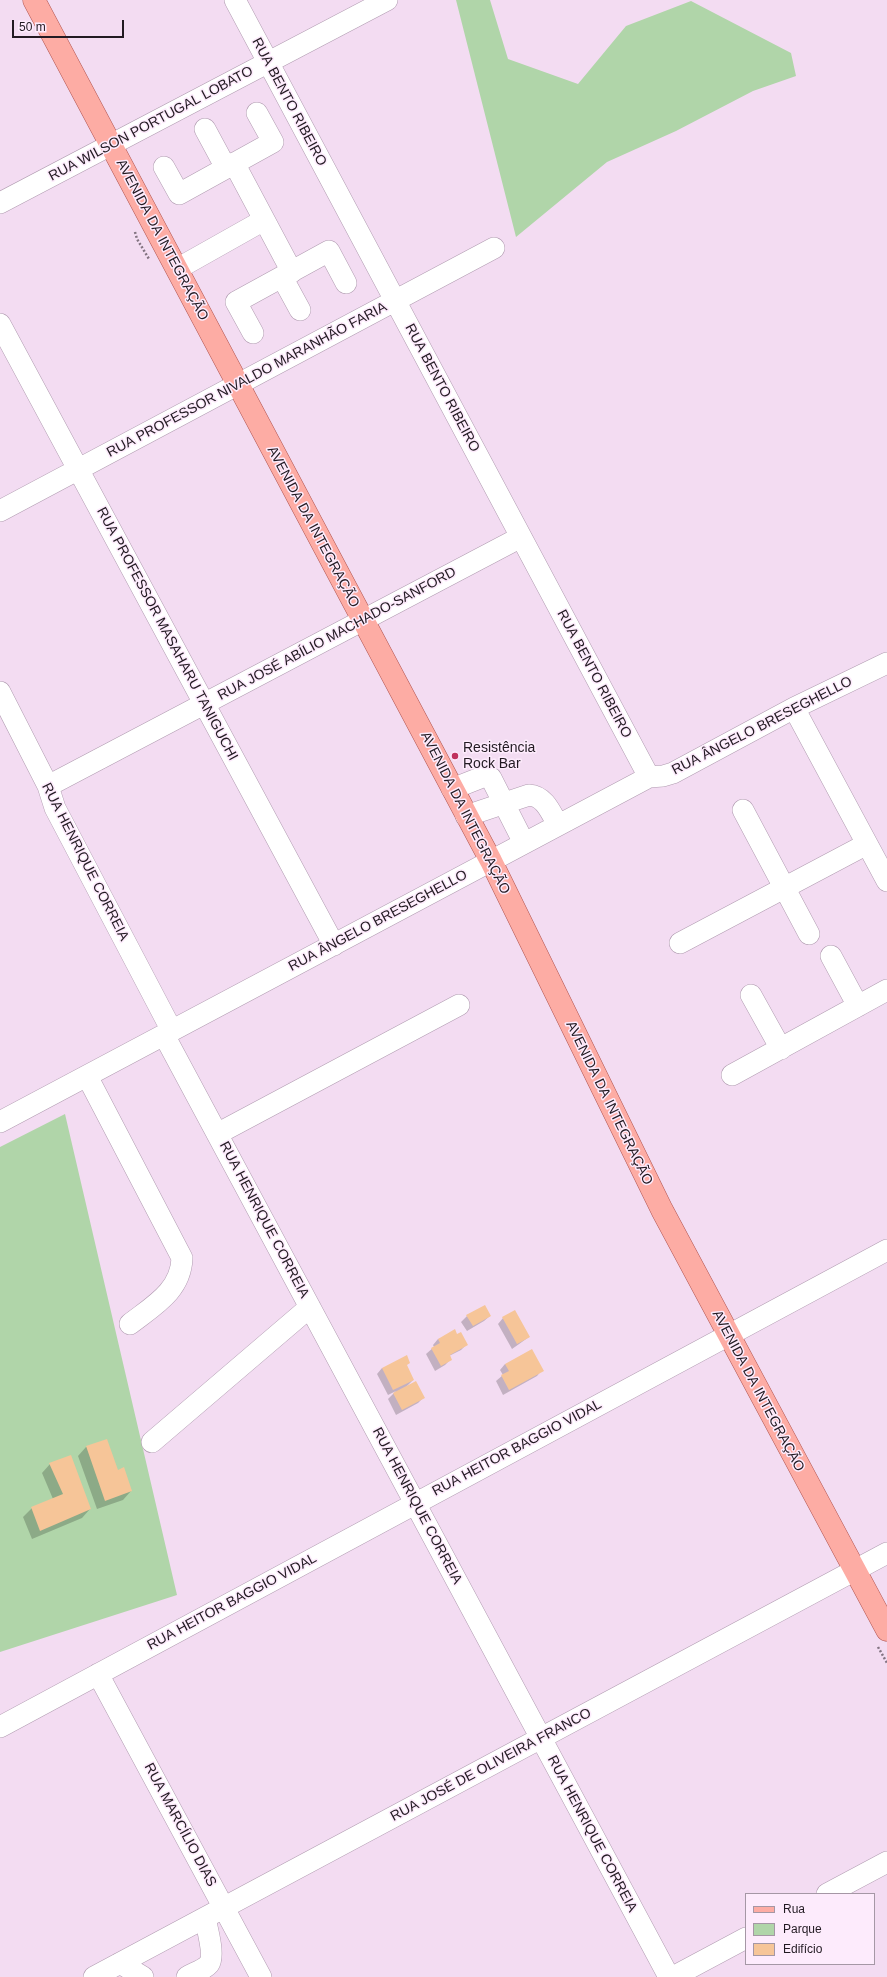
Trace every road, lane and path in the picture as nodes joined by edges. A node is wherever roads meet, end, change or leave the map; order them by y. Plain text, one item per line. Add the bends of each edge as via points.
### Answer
1 (34, 0) edge
2 (235, 0) edge
3 (387, 0) edge
4 (268, 62) junction
5 (257, 113) dead end
6 (205, 129) dead end
7 (111, 145) junction
8 (164, 167) dead end
9 (231, 172) junction
10 (0, 203) edge
11 (259, 222) junction
12 (494, 248) dead end
13 (177, 269) junction
14 (283, 272) junction
15 (346, 283) dead end
16 (395, 301) junction
17 (300, 310) dead end
18 (0, 324) edge
19 (253, 333) dead end
20 (238, 384) junction
21 (78, 469) junction
22 (0, 511) edge
23 (521, 537) junction
24 (363, 620) junction
25 (887, 663) edge
26 (0, 692) edge
27 (204, 704) junction
28 (794, 708) junction
29 (649, 776) junction
30 (48, 786) junction
31 (452, 789) junction
32 (505, 804) junction
33 (743, 810) dead end
34 (466, 816) junction
35 (558, 825) junction
36 (524, 843) junction
37 (867, 844) junction
38 (491, 861) junction
39 (887, 881) edge
40 (785, 887) junction
41 (809, 934) dead end
42 (680, 943) dead end
43 (334, 945) junction
44 (831, 956) dead end
45 (887, 990) edge
46 (752, 995) dead end
47 (459, 1005) dead end
48 (858, 1006) junction
49 (168, 1033) junction
50 (781, 1049) junction
51 (732, 1075) dead end
52 (87, 1076) junction
53 (0, 1122) edge
54 (217, 1134) junction
55 (887, 1250) edge
56 (310, 1307) junction
57 (130, 1324) dead end
58 (728, 1334) junction
59 (152, 1442) dead end
60 (416, 1504) junction
61 (887, 1553) edge
62 (855, 1570) junction
63 (887, 1630) edge
64 (98, 1674) junction
65 (0, 1727) edge
66 (541, 1738) junction
67 (887, 1862) edge
68 (829, 1893) edge
69 (224, 1908) junction
70 (205, 1918) junction
71 (745, 1939) edge
72 (120, 1963) junction
73 (94, 1977) edge
74 (143, 1977) edge
75 (187, 1977) edge
76 (261, 1977) edge
77 (669, 1977) edge
78 (673, 1977) edge

1 - 7 main road, AVENIDA DA INTEGRAÇÃO
2 - 4 street, RUA BENTO RIBEIRO
3 - 4 street, RUA WILSON PORTUGAL LOBATO
4 - 7 street, RUA WILSON PORTUGAL LOBATO
4 - 16 street, RUA BENTO RIBEIRO
5 - 9 street via 273,142
6 - 9 street
7 - 10 street, RUA WILSON PORTUGAL LOBATO
7 - 13 main road, AVENIDA DA INTEGRAÇÃO
8 - 9 street via 179,194
9 - 11 street
11 - 13 street
11 - 14 street
12 - 16 street, RUA PROFESSOR NIVALDO MARANHÃO FARIA
13 - 20 main road, AVENIDA DA INTEGRAÇÃO
14 - 15 street via 329,251
14 - 17 street
14 - 19 street via 236,302
16 - 20 street, RUA PROFESSOR NIVALDO MARANHÃO FARIA
16 - 23 street, RUA BENTO RIBEIRO
18 - 21 street, RUA PROFESSOR MASAHARU TANIGUCHI
20 - 21 street, RUA PROFESSOR NIVALDO MARANHÃO FARIA
20 - 24 main road, AVENIDA DA INTEGRAÇÃO
21 - 22 street, RUA PROFESSOR NIVALDO MARANHÃO FARIA
21 - 27 street, RUA PROFESSOR MASAHARU TANIGUCHI
23 - 24 street, RUA JOSÉ ABÍLIO MACHADO-SANFORD
23 - 29 street, RUA BENTO RIBEIRO
24 - 27 street, RUA JOSÉ ABÍLIO MACHADO-SANFORD
24 - 31 main road, AVENIDA DA INTEGRAÇÃO
25 - 28 street, RUA ÂNGELO BRESEGHELLO
26 - 30 street, RUA HENRIQUE CORREIA
27 - 30 street, RUA JOSÉ ABÍLIO MACHADO-SANFORD
27 - 43 street, RUA PROFESSOR MASAHARU TANIGUCHI
28 - 29 street, RUA ÂNGELO BRESEGHELLO via 673,773
28 - 37 street
29 - 35 street, RUA ÂNGELO BRESEGHELLO
30 - 49 street, RUA HENRIQUE CORREIA via 55,808
31 - 32 street via 488,776
31 - 34 main road, AVENIDA DA INTEGRAÇÃO
32 - 34 street
32 - 35 street via 535,795 544,801
32 - 36 street
33 - 40 street
34 - 38 main road, AVENIDA DA INTEGRAÇÃO
35 - 36 street, RUA ÂNGELO BRESEGHELLO
36 - 38 street, RUA ÂNGELO BRESEGHELLO
37 - 39 street
37 - 40 street
38 - 43 street, RUA ÂNGELO BRESEGHELLO
38 - 58 main road, AVENIDA DA INTEGRAÇÃO via 637,1162
40 - 41 street
40 - 42 street
43 - 49 street, RUA ÂNGELO BRESEGHELLO
44 - 48 street
45 - 48 street
46 - 50 street
47 - 54 street
48 - 50 street
49 - 52 street, RUA ÂNGELO BRESEGHELLO
49 - 54 street, RUA HENRIQUE CORREIA
50 - 51 street
52 - 53 street, RUA ÂNGELO BRESEGHELLO
52 - 57 street via 182,1258 174,1288
54 - 56 street, RUA HENRIQUE CORREIA
55 - 58 street, RUA HEITOR BAGGIO VIDAL
56 - 59 street
56 - 60 street, RUA HENRIQUE CORREIA
58 - 60 street, RUA HEITOR BAGGIO VIDAL
58 - 62 main road, AVENIDA DA INTEGRAÇÃO
60 - 64 street, RUA HEITOR BAGGIO VIDAL
60 - 66 street, RUA HENRIQUE CORREIA
61 - 62 street, RUA JOSÉ DE OLIVEIRA FRANCO
62 - 63 main road, AVENIDA DA INTEGRAÇÃO
62 - 66 street, RUA JOSÉ DE OLIVEIRA FRANCO
64 - 65 street, RUA HEITOR BAGGIO VIDAL
64 - 69 street, RUA MARCÍLIO DIAS
66 - 69 street, RUA JOSÉ DE OLIVEIRA FRANCO
66 - 77 street, RUA HENRIQUE CORREIA
67 - 68 street
69 - 70 street, RUA JOSÉ DE OLIVEIRA FRANCO
69 - 76 street, RUA MARCÍLIO DIAS
70 - 72 street, RUA JOSÉ DE OLIVEIRA FRANCO
70 - 75 street via 212,1952 210,1960 208,1965
71 - 78 street
72 - 73 street, RUA JOSÉ DE OLIVEIRA FRANCO
72 - 74 street

